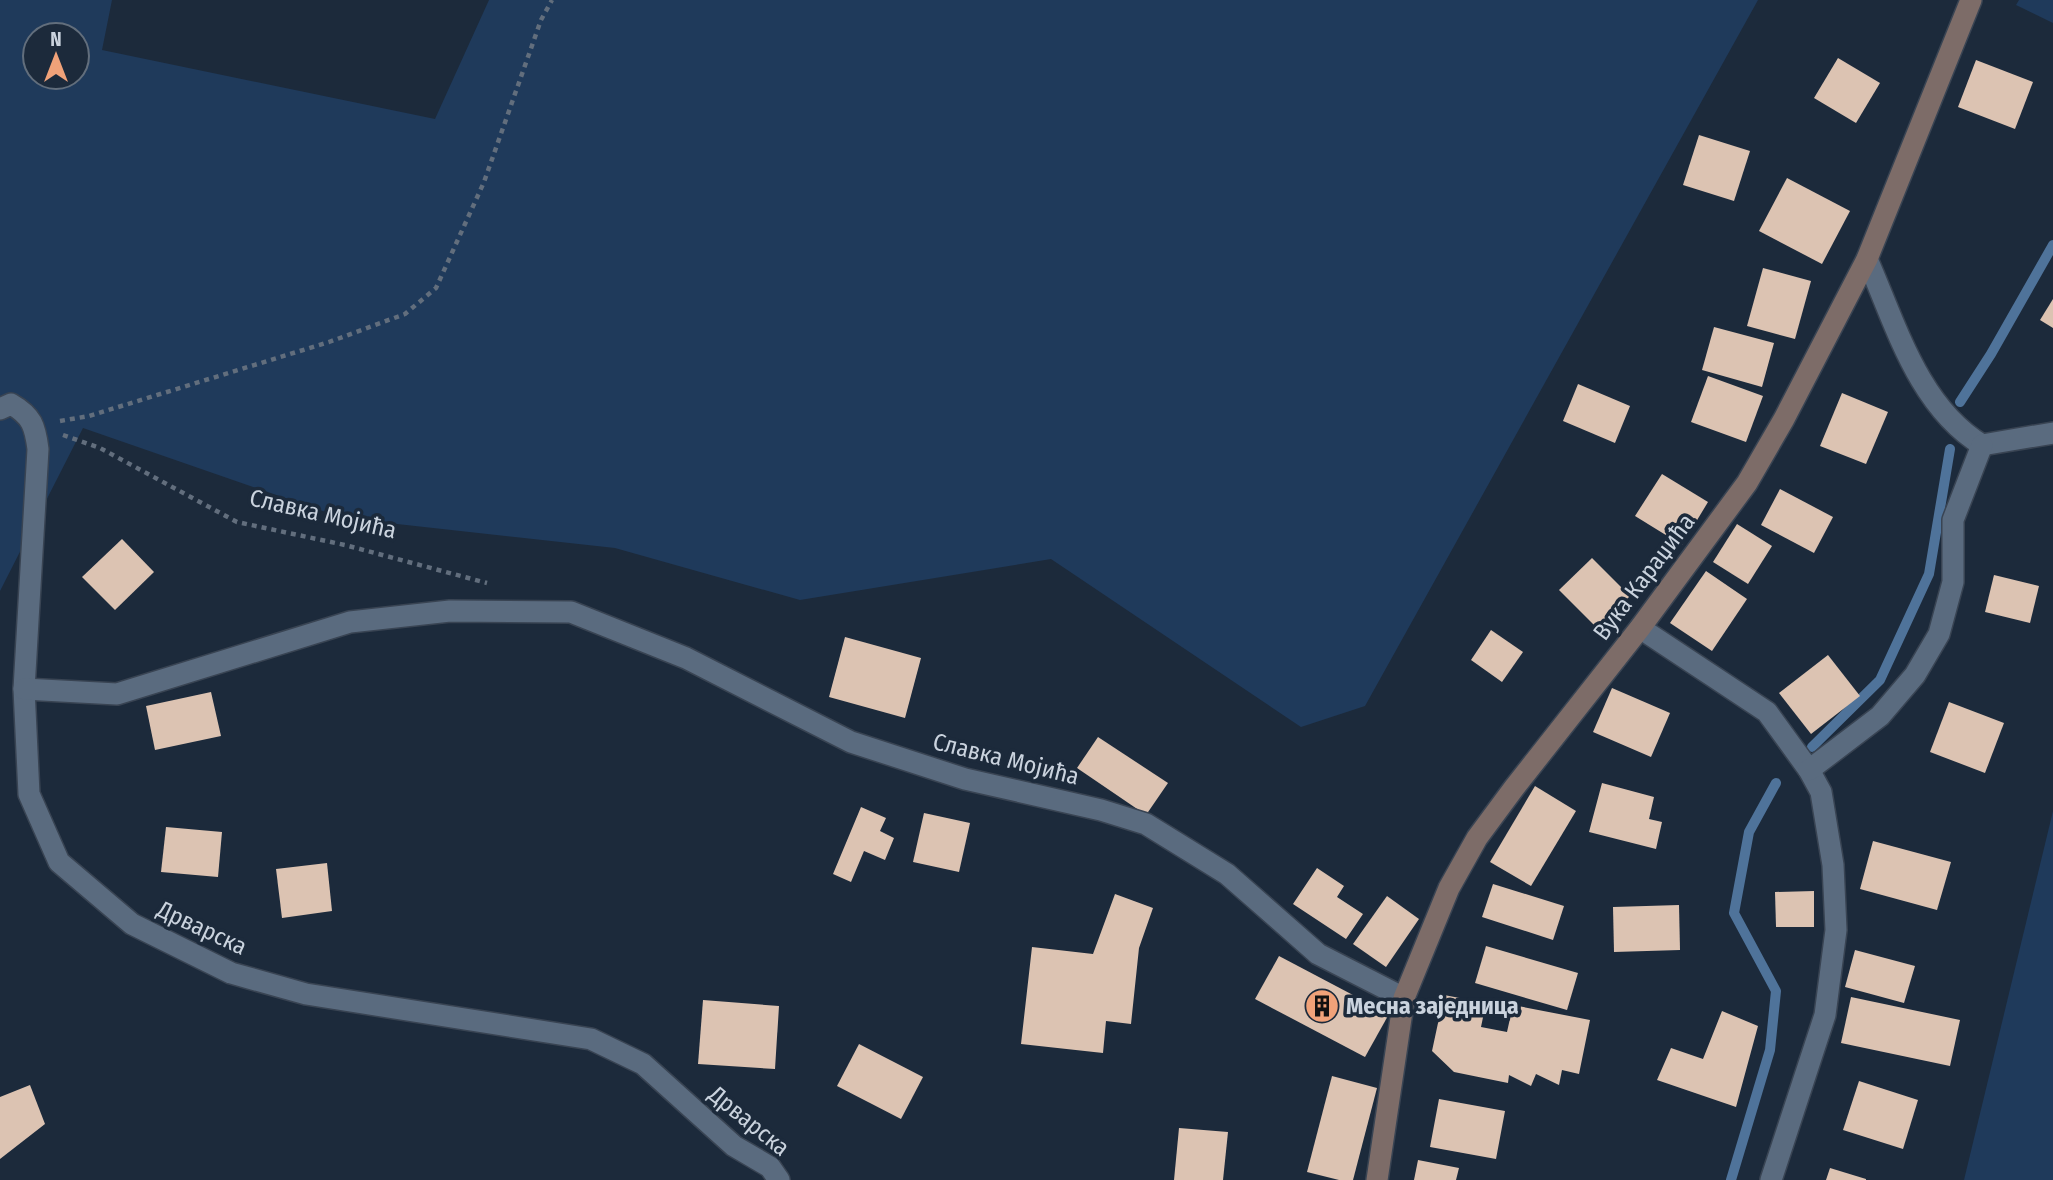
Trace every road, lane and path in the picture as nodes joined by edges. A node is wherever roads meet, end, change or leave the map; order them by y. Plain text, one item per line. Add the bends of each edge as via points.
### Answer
1 (552, 0) edge
2 (1971, 0) edge
3 (1867, 259) junction
4 (0, 409) edge
5 (35, 425) junction
6 (2053, 433) edge
7 (1982, 445) junction
8 (494, 584) dead end
9 (1640, 628) junction
10 (24, 689) junction
11 (1809, 770) junction
12 (1404, 998) junction
13 (779, 1180) edge
14 (1377, 1180) edge
15 (1772, 1180) edge

1 - 5 path via 484,182 436,288 405,314 89,416
2 - 3 street, Вука Караџића
3 - 7 street via 1916,372 1938,406 1965,435
3 - 9 street, Вука Караџића via 1747,483
4 - 5 street via 11,404 27,413
5 - 8 path, Славка Мојића via 100,448 237,522
5 - 10 street, Дрварска via 38,449
6 - 7 street
7 - 11 street via 1953,520 1953,582 1939,634 1915,675 1880,716
9 - 11 street via 1767,712
9 - 12 street, Вука Караџића via 1559,727 1478,838 1449,888
10 - 12 street, Славка Мојића via 117,694 350,622 450,611 570,612 686,658 851,743 965,779 1146,824 1227,874 1318,954
10 - 13 street, Дрварска via 29,794 59,862 132,924 231,973 306,994 591,1040 643,1064
11 - 15 street via 1821,792 1833,865 1836,930 1825,1015
12 - 14 street, Вука Караџића

